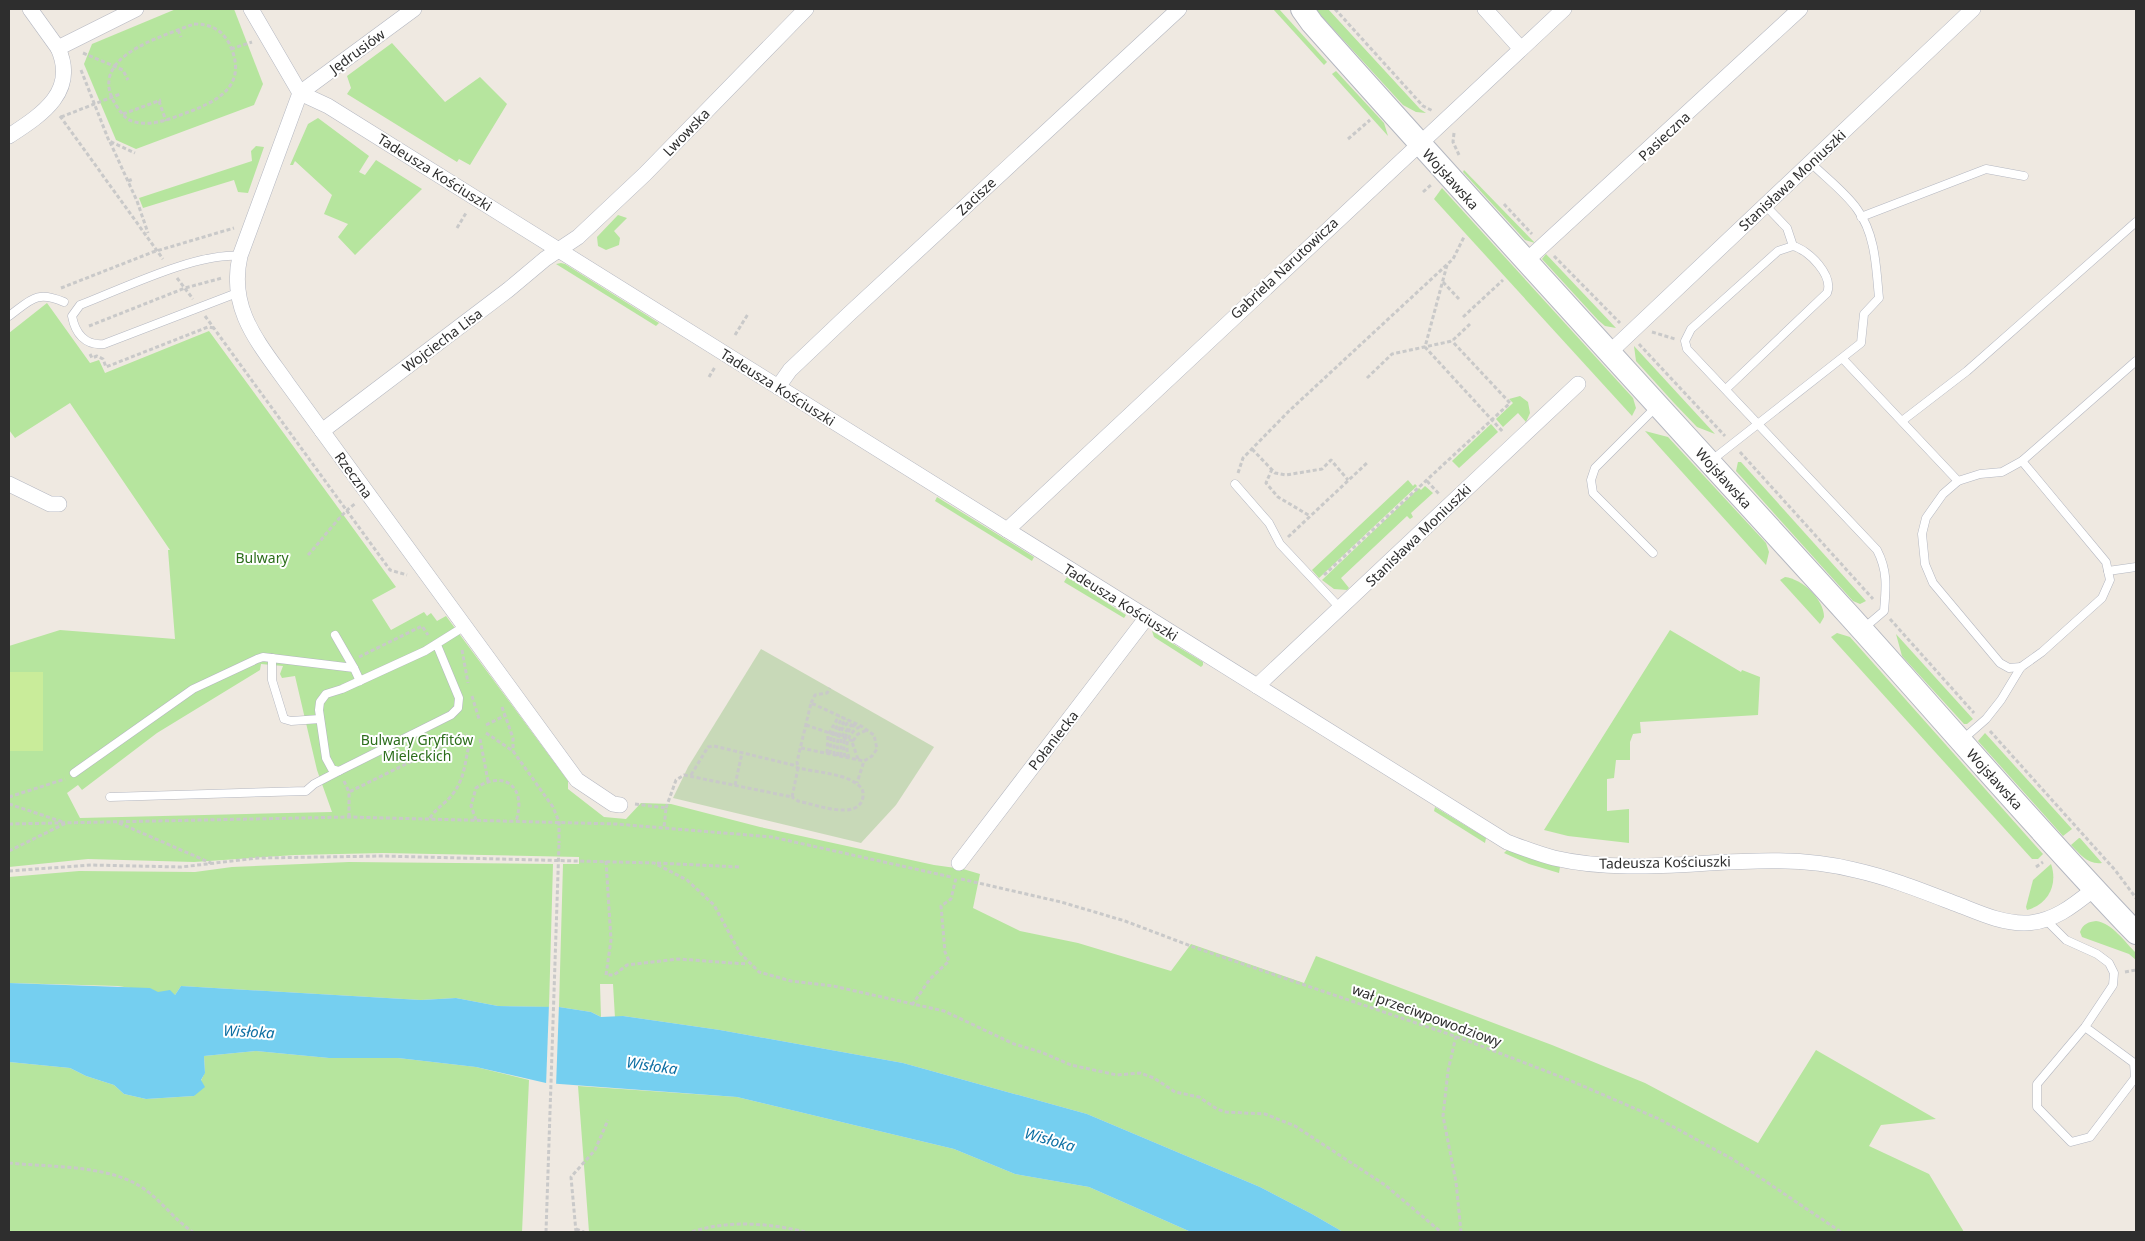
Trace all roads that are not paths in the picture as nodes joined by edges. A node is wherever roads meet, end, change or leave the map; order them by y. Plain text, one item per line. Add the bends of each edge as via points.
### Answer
1 (30, 9) edge
2 (136, 9) edge
3 (251, 9) edge
4 (414, 9) edge
5 (806, 9) edge
6 (1178, 9) edge
7 (1293, 9) edge
8 (1485, 9) edge
9 (1564, 9) edge
10 (1800, 9) edge
11 (1973, 9) edge
12 (1307, 16) edge
13 (58, 48) junction
14 (1521, 49) junction
15 (300, 93) junction
16 (9, 136) edge
17 (1419, 144) junction
18 (1811, 163) junction
19 (2024, 176) dead end
20 (1765, 205) junction
21 (1862, 217) junction
22 (2136, 222) edge
23 (1793, 246) junction
24 (561, 249) junction
25 (240, 256) junction
26 (1526, 261) junction
27 (237, 293) junction
28 (62, 301) road end
29 (9, 316) edge
30 (1610, 352) junction
31 (1843, 359) junction
32 (2135, 363) edge
33 (1578, 384) dead end
34 (778, 387) junction
35 (1726, 389) junction
36 (1658, 405) junction
37 (1902, 421) junction
38 (1759, 424) junction
39 (322, 431) junction
40 (1710, 461) junction
41 (2022, 461) junction
42 (1958, 481) junction
43 (9, 484) edge
44 (1235, 484) road end
45 (58, 504) dead end
46 (1007, 530) junction
47 (1653, 554) dead end
48 (2136, 566) edge
49 (2108, 571) junction
50 (1341, 609) junction
51 (1147, 617) junction
52 (460, 630) junction
53 (1862, 630) junction
54 (335, 635) dead end
55 (436, 645) junction
56 (272, 658) junction
57 (2021, 666) junction
58 (354, 668) junction
59 (360, 681) junction
60 (1258, 686) junction
61 (320, 719) junction
62 (1961, 741) junction
63 (339, 771) junction
64 (74, 774) road end
65 (110, 797) dead end
66 (625, 803) road end
67 (957, 870) road end
68 (2094, 889) junction
69 (2046, 920) junction
70 (2136, 933) edge
71 (2085, 1026) junction

1 - 13 street
2 - 13 street
3 - 15 street
4 - 15 street, Jędrusiów
5 - 24 street, Lwowska via 645,174
6 - 34 street, Zacisze via 842,320 790,370
7 - 12 street, Wojsławska
8 - 14 street
9 - 14 street, Gabriela Narutowicza
10 - 26 street, Pasieczna
11 - 18 street, Stanisława Moniuszki
12 - 17 street, Wojsławska
13 - 16 street via 64,62 64,74 57,94 41,114
14 - 17 street, Gabriela Narutowicza
15 - 24 street, Tadeusza Kościuszki via 328,106
15 - 25 street, Rzeczna
17 - 26 street, Wojsławska
17 - 46 street, Gabriela Narutowicza
18 - 20 street, Stanisława Moniuszki
18 - 21 lane
19 - 21 lane via 1986,169
20 - 23 lane via 1787,228
20 - 30 street, Stanisława Moniuszki via 1636,334
21 - 31 lane via 1874,249 1878,298 1864,314 1860,344
22 - 37 lane via 1967,371
23 - 35 lane via 1803,250 1825,273 1829,283 1827,293
23 - 35 lane via 1778,251 1691,329 1685,341 1686,349
24 - 34 street, Tadeusza Kościuszki
24 - 39 street, Wojciecha Lisa
25 - 27 street, Rzeczna
25 - 27 lane via 224,255 175,269 80,305 72,316 85,341 104,344
26 - 30 street, Wojsławska
27 - 39 street, Rzeczna via 246,322
28 - 29 lane via 37,295
30 - 36 street, Wojsławska
31 - 37 lane
31 - 38 lane
32 - 41 lane
33 - 50 street, Stanisława Moniuszki
34 - 46 street, Tadeusza Kościuszki
35 - 38 lane
36 - 40 street, Wojsławska
36 - 47 lane via 1595,468 1591,480 1593,492
37 - 42 lane
38 - 40 lane
38 - 53 lane via 1877,550 1887,581 1884,611
39 - 52 street, Rzeczna
40 - 53 street, Wojsławska
41 - 42 lane via 2002,472
41 - 49 lane via 2086,536 2106,562
42 - 57 lane via 1943,494 1926,518 1922,534 1926,564 1933,583 2000,663 2009,668
43 - 45 street via 50,504
44 - 50 lane via 1269,523 1280,544
46 - 51 street, Tadeusza Kościuszki
48 - 49 lane
49 - 57 lane via 2110,580 2102,598 2042,652
50 - 60 street, Stanisława Moniuszki
51 - 60 street, Tadeusza Kościuszki
51 - 67 street, Połaniecka
52 - 55 lane
52 - 66 street, Rzeczna via 578,780 613,804
53 - 62 street, Wojsławska
54 - 58 lane
55 - 59 lane
55 - 63 lane via 459,698 458,708 451,715
56 - 58 lane
56 - 61 lane via 272,680 284,719
56 - 64 lane via 258,659 193,689
57 - 62 lane via 2001,700
58 - 59 lane
59 - 61 lane via 326,694 320,702
60 - 69 street, Tadeusza Kościuszki via 1507,842 1555,858 1614,864 1742,860 1819,864 1854,869 1893,880 2008,922
61 - 63 lane via 326,758 332,769
62 - 68 street, Wojsławska
63 - 65 lane via 306,791
68 - 69 street, Tadeusza Kościuszki via 2069,909
68 - 70 street, Wojsławska
69 - 71 lane via 2066,940 2103,958 2114,973 2113,985
71 - 71 lane via 2038,1084 2036,1107 2072,1142 2090,1137 2135,1078 2134,1063

